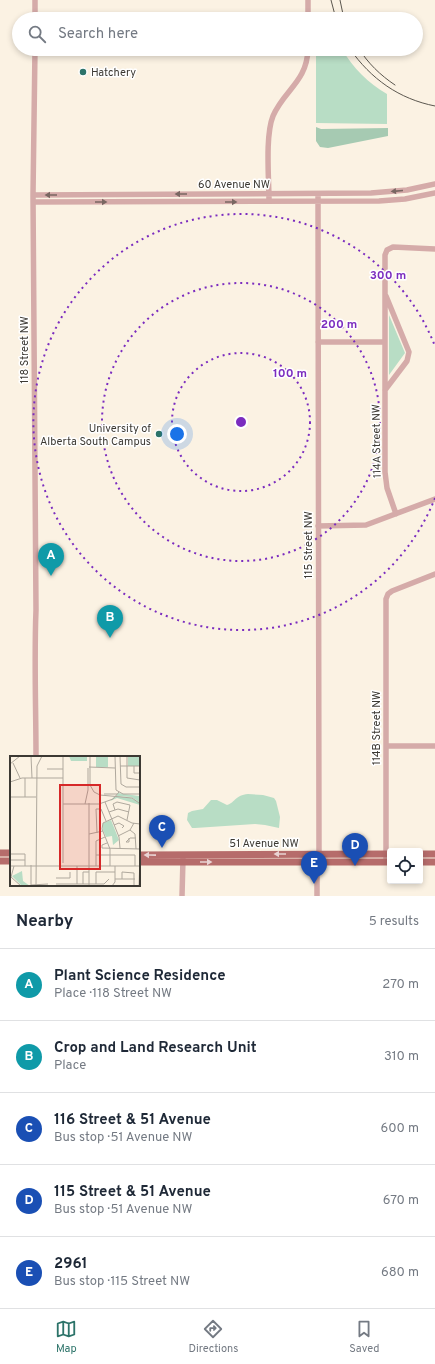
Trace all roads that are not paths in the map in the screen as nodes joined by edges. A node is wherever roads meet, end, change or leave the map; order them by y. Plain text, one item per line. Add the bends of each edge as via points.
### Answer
1 (35, 0) edge
2 (308, 0) edge
3 (35, 12) edge
4 (308, 12) edge
5 (35, 56) edge
6 (307, 56) edge
7 (435, 184) edge
8 (435, 193) edge
9 (269, 194) junction
10 (318, 194) junction
11 (33, 195) junction
12 (269, 201) junction
13 (318, 201) junction
14 (34, 202) junction
15 (435, 248) edge
16 (385, 292) junction
17 (318, 342) junction
18 (385, 342) junction
19 (385, 390) junction
20 (435, 499) edge
21 (396, 514) junction
22 (318, 526) junction
23 (435, 574) edge
24 (386, 746) junction
25 (435, 746) edge
26 (36, 756) edge
27 (388, 848) edge
28 (140, 854) edge
29 (387, 854) edge
30 (423, 854) edge
31 (435, 854) edge
32 (183, 858) junction
33 (318, 858) junction
34 (140, 862) edge
35 (387, 862) edge
36 (423, 862) edge
37 (435, 862) edge
38 (182, 896) edge
39 (317, 896) edge

1 - 3 street
2 - 4 street
5 - 11 street, 118 Street NW
6 - 9 street via 300,78 281,102 272,119 269,136
7 -> 10 street, 60 Avenue NW via 392,192
8 - 13 street, 60 Avenue NW via 393,201
9 - 10 street, 60 Avenue NW
9 -> 11 street, 60 Avenue NW
9 - 12 street
10 - 13 street, 115 Street NW
11 - 14 street, 118 Street NW
12 - 13 street, 60 Avenue NW
14 -> 12 street, 60 Avenue NW
13 - 17 street, 115 Street NW
14 - 26 street, 118 Street NW
15 - 16 street, 114A Street NW via 397,247 387,250
16 - 18 street, 114A Street NW
16 - 19 street, 114A Street NW via 409,352 407,361
17 - 18 street
17 - 22 street, 115 Street NW
18 - 19 street, 114A Street NW
19 - 21 street, 114A Street NW via 385,472 387,488
20 - 21 street
21 - 22 street via 366,525
22 - 33 street, 115 Street NW
23 - 24 street, 114B Street NW via 392,591 386,599
24 - 25 street
24 - 27 street, 114B Street NW
32 -> 28 main road, 51 Avenue NW
29 - 33 main road, 51 Avenue NW
30 - 31 main road
32 - 33 main road, 51 Avenue NW
32 - 34 main road, 51 Avenue NW
32 - 38 street
33 - 35 main road, 51 Avenue NW
33 - 39 street, 115 Street NW
36 - 37 main road

